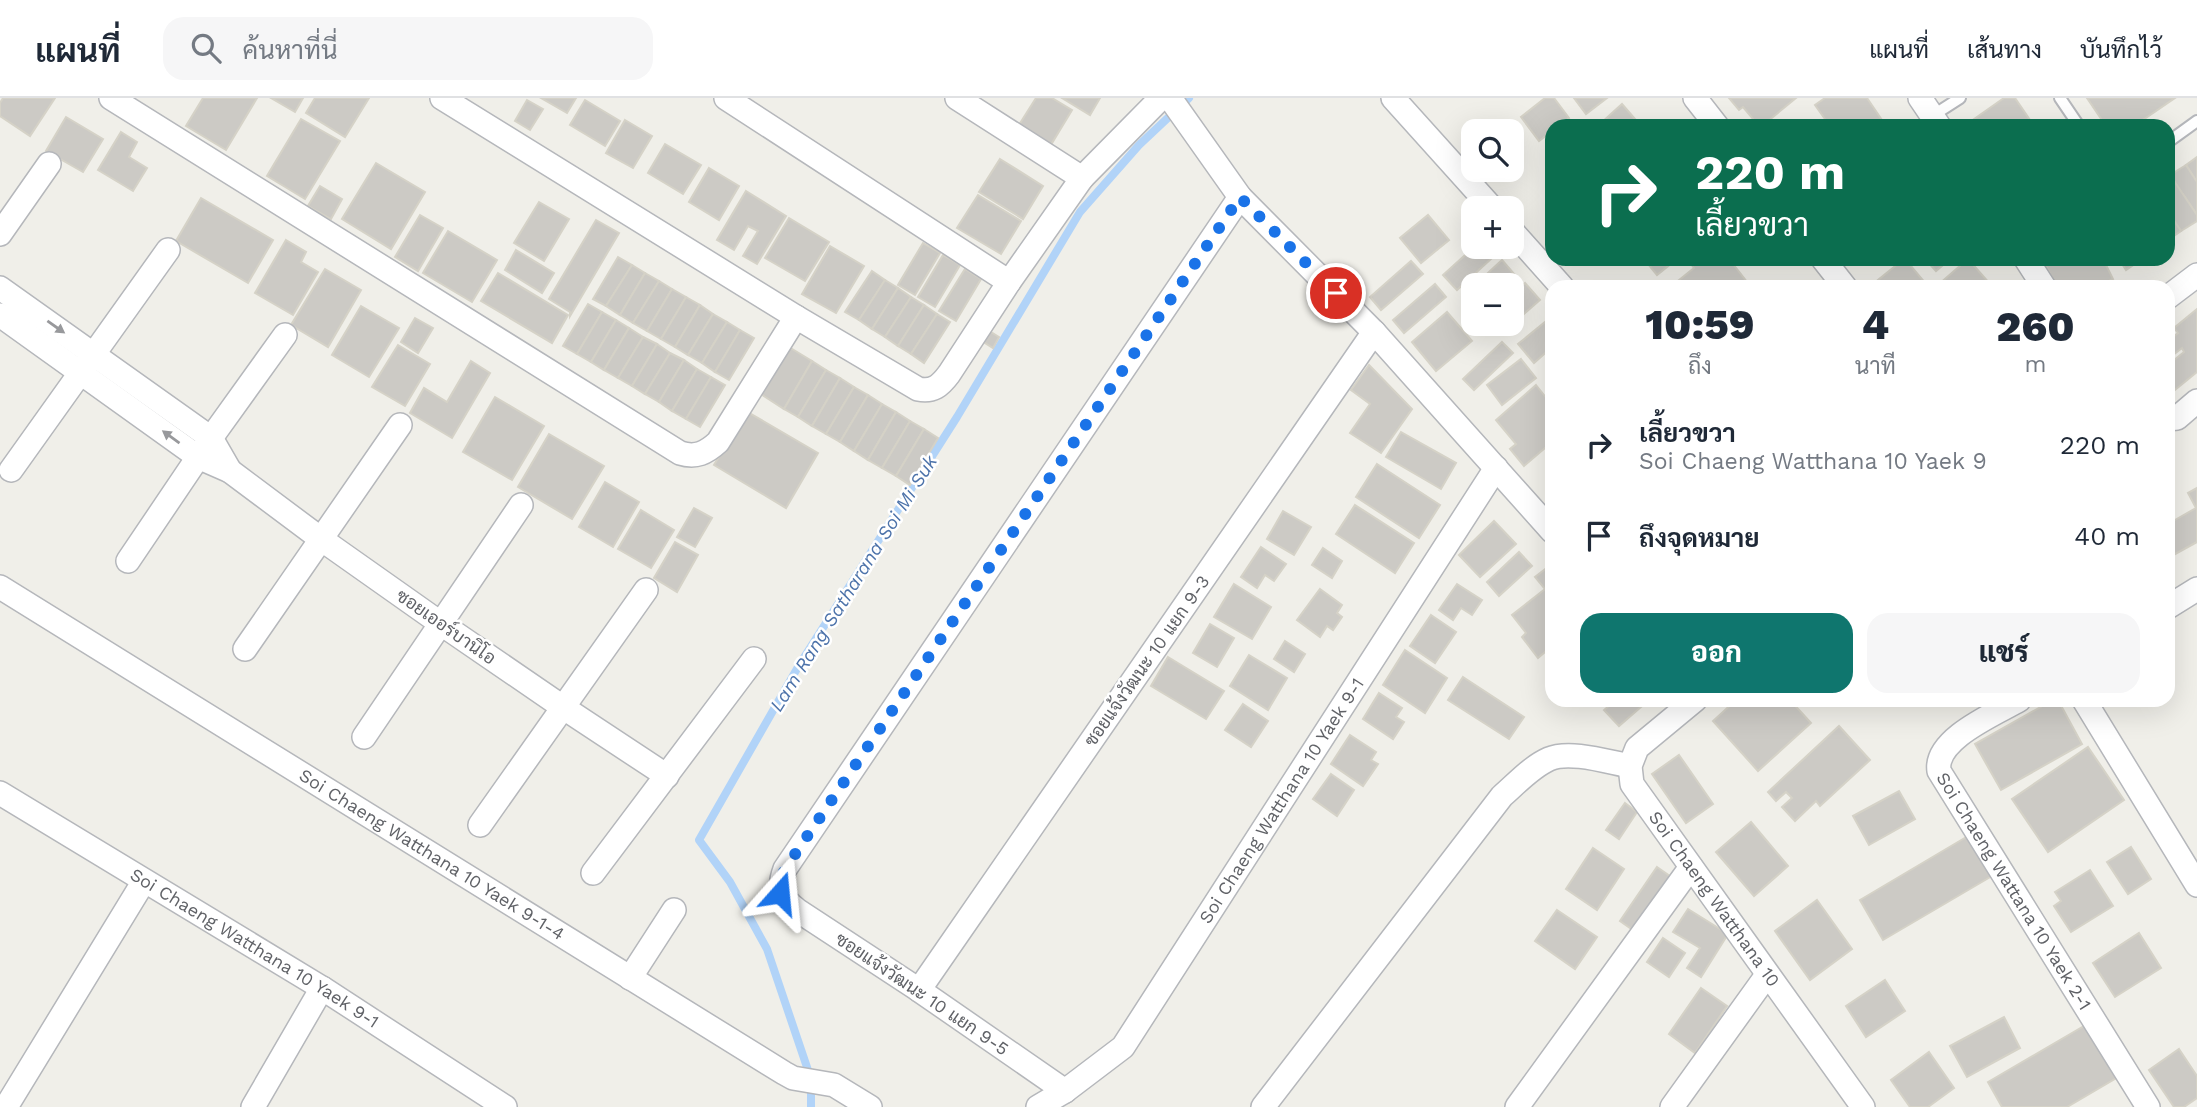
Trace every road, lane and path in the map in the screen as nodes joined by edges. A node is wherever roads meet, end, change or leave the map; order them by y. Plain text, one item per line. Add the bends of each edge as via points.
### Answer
1 (111, 98) edge
2 (442, 98) edge
3 (726, 98) edge
4 (957, 98) edge
5 (1393, 98) edge
6 (1695, 98) edge
7 (1960, 98) edge
8 (2060, 98) edge
9 (1171, 103) edge
10 (1930, 113) edge
11 (1712, 119) edge
12 (2074, 119) edge
13 (2197, 121) edge
14 (2175, 137) edge
15 (49, 164) dead end
16 (1082, 178) junction
17 (1481, 196) edge
18 (1240, 197) junction
19 (0, 234) edge
20 (1524, 244) edge
21 (168, 250) dead end
22 (1829, 266) edge
23 (2197, 275) edge
24 (1556, 280) edge
25 (1840, 280) edge
26 (1009, 282) junction
27 (0, 288) edge
28 (2175, 292) edge
29 (0, 315) edge
30 (796, 317) junction
31 (1374, 332) junction
32 (285, 335) dead end
33 (88, 364) junction
34 (2197, 401) edge
35 (2175, 418) edge
36 (400, 425) dead end
37 (211, 438) junction
38 (198, 457) junction
39 (1496, 468) junction
40 (11, 470) dead end
41 (230, 471) junction
42 (521, 505) dead end
43 (1545, 523) edge
44 (321, 540) junction
45 (128, 561) dead end
46 (0, 587) edge
47 (2197, 589) edge
48 (646, 590) dead end
49 (2175, 603) edge
50 (440, 623) junction
51 (245, 649) dead end
52 (754, 659) dead end
53 (1687, 707) edge
54 (2007, 707) edge
55 (2088, 707) edge
56 (564, 708) junction
57 (364, 737) dead end
58 (1630, 766) junction
59 (667, 776) junction
60 (0, 793) edge
61 (480, 825) dead end
62 (1691, 867) junction
63 (593, 873) dead end
64 (144, 881) junction
65 (2197, 885) edge
66 (674, 910) dead end
67 (1767, 975) junction
68 (630, 978) junction
69 (322, 988) junction
70 (919, 990) junction
71 (1065, 1091) junction
72 (499, 1105) edge
73 (6, 1107) edge
74 (253, 1107) edge
75 (870, 1107) edge
76 (1038, 1107) edge
77 (1264, 1107) edge
78 (1517, 1107) edge
79 (1672, 1107) edge
80 (1863, 1107) edge
81 (2148, 1107) edge

1 - 30 street via 680,453 701,455 718,442
2 - 30 street
3 - 26 street
4 - 16 street
5 - 17 street
6 - 11 street
7 - 10 lane
8 - 12 lane
9 - 16 street
9 - 18 street
13 - 14 lane
15 - 19 street
16 - 26 street
18 - 31 street
18 - 70 street, ซอยแจ้งวัฒนะ 10 แยก 9-5 via 780,881 785,901
20 - 24 street
21 - 33 street
22 - 25 street
23 - 28 street
26 - 30 street via 949,374 934,389 918,389
27 -> 33 street, ซอยเออร์บานิโอ
29 - 33 street, ซอยเออร์บานิโอ
31 - 39 street
31 - 70 street, ซอยแจ้งวัฒนะ 10 แยก 9-3
32 - 37 street
33 - 37 street, ซอยเออร์บานิโอ
38 -> 33 street, ซอยเออร์บานิโอ
33 - 40 street
34 - 35 street
36 - 44 street
37 - 38 street
37 - 41 street, ซอยเออร์บานิโอ
38 - 41 street, ซอยเออร์บานิโอ
38 - 45 street
39 - 43 street
39 - 71 street, Soi Chaeng Watthana 10 Yaek 9-1 via 1123,1047
41 - 44 street, ซอยเออร์บานิโอ
42 - 50 street
44 - 50 street, ซอยเออร์บานิโอ
44 - 51 street
46 - 68 street, Soi Chaeng Watthana 10 Yaek 9-1-4
47 - 49 street
48 - 56 street
50 - 56 street, ซอยเออร์บานิโอ
50 - 57 street
52 - 59 street
53 - 58 street via 1637,748
54 - 81 street, Soi Chaeng Wattana 10 Yaek 2-1 via 1949,742 1938,762 1939,771
55 - 65 street
56 - 59 street, ซอยเออร์บานิโอ
56 - 61 street
58 - 62 street, Soi Chaeng Watthana 10 via 1632,784
58 - 77 street via 1578,757 1551,758 1502,796
59 - 63 street
60 - 64 street, Soi Chaeng Watthana 10 Yaek 9-1
62 - 67 street, Soi Chaeng Watthana 10
62 - 78 street
64 - 69 street, Soi Chaeng Watthana 10 Yaek 9-1
64 - 73 street
66 - 68 street
67 - 79 street
67 - 80 street, Soi Chaeng Watthana 10
68 - 75 street, Soi Chaeng Watthana 10 Yaek 9-1-4 via 793,1078 835,1085
69 - 72 street, Soi Chaeng Watthana 10 Yaek 9-1
69 - 74 street
70 - 71 street, ซอยแจ้งวัฒนะ 10 แยก 9-5
71 - 76 street, Soi Chaeng Watthana 10 Yaek 9-1

